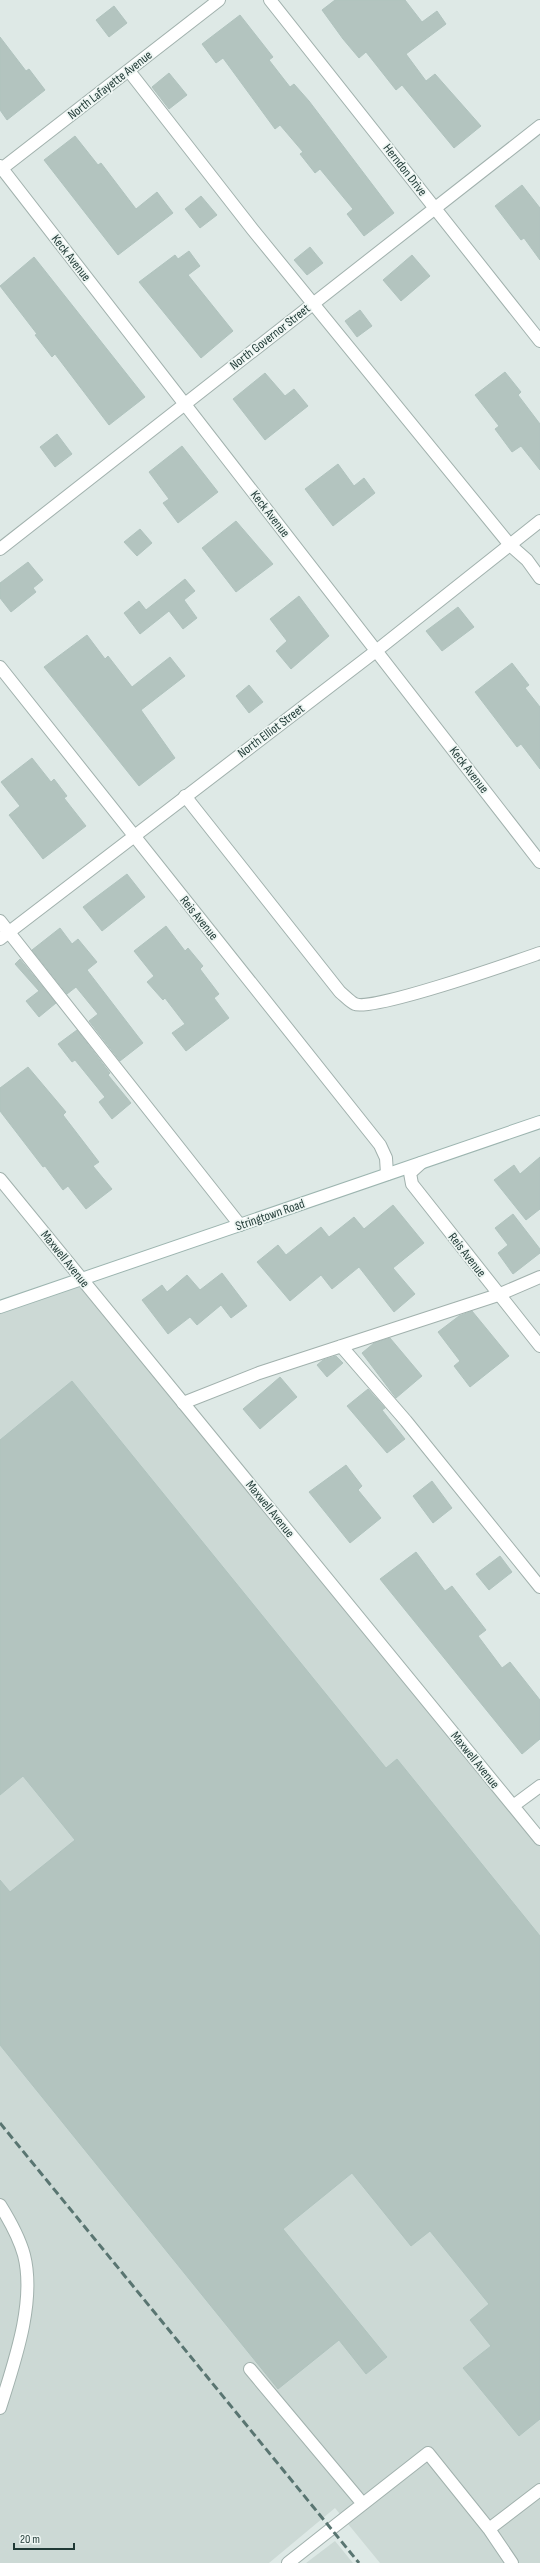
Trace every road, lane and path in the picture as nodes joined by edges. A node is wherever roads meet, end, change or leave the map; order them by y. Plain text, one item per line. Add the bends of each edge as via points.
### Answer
1 (219, 0) edge
2 (270, 0) edge
3 (129, 71) junction
4 (540, 126) edge
5 (1, 168) edge
6 (435, 208) junction
7 (314, 303) junction
8 (540, 341) edge
9 (184, 404) junction
10 (540, 521) edge
11 (510, 545) junction
12 (0, 549) edge
13 (540, 578) edge
14 (376, 651) junction
15 (0, 667) edge
16 (185, 796) junction
17 (134, 836) junction
18 (540, 862) edge
19 (0, 921) edge
20 (4, 936) edge
21 (540, 953) edge
22 (540, 1122) edge
23 (421, 1163) junction
24 (387, 1174) junction
25 (0, 1179) edge
26 (240, 1225) junction
27 (540, 1277) edge
28 (82, 1280) junction
29 (498, 1295) junction
30 (0, 1307) edge
31 (341, 1346) junction
32 (540, 1346) edge
33 (183, 1403) junction
34 (540, 1587) edge
35 (540, 1786) edge
36 (514, 1806) junction
37 (540, 1839) edge
38 (0, 2205) edge
39 (250, 2369) dead end
40 (2, 2389) edge
41 (0, 2408) edge
42 (540, 2490) edge
43 (363, 2504) junction
44 (489, 2529) junction
45 (288, 2563) edge
46 (512, 2563) edge

1 - 3 street, North Lafayette Avenue
2 - 6 street, Herndon Drive
3 - 5 street, North Lafayette Avenue
3 - 7 street via 253,230
4 - 6 street, North Governor Street
5 - 9 street, Keck Avenue
6 - 7 street, North Governor Street
6 - 8 street, Herndon Drive
7 - 9 street, North Governor Street
7 - 11 street
9 - 12 street, North Governor Street
9 - 14 street, Keck Avenue
10 - 11 street, North Elliot Street
11 - 13 street via 527,560
11 - 14 street, North Elliot Street
14 - 16 street, North Elliot Street
14 - 18 street, Keck Avenue
15 - 17 street, Reis Avenue
16 - 17 street, North Elliot Street
16 - 21 street via 340,992 355,1004 366,1005 425,991
17 - 20 street, North Elliot Street
17 - 24 street, Reis Avenue via 380,1145 386,1158
19 - 20 street
20 - 26 street
22 - 23 street, Stringtown Road
23 - 24 street, Stringtown Road
23 - 29 street, Reis Avenue via 410,1173 412,1184
24 - 26 street, Stringtown Road
25 - 28 street, Maxwell Avenue
26 - 28 street, Stringtown Road
27 - 29 street
28 - 30 street, Stringtown Road
28 - 33 street, Maxwell Avenue
29 - 31 street
29 - 32 street, Reis Avenue
31 - 33 street via 259,1373
31 - 34 street via 406,1421
33 - 36 street, Maxwell Avenue
35 - 36 street
36 - 37 street, Maxwell Avenue
38 - 40 street via 19,2239 27,2271 26,2300 20,2338
39 - 43 street
40 - 41 street
42 - 44 street
43 - 44 street via 428,2453
43 - 45 street
44 - 46 street

